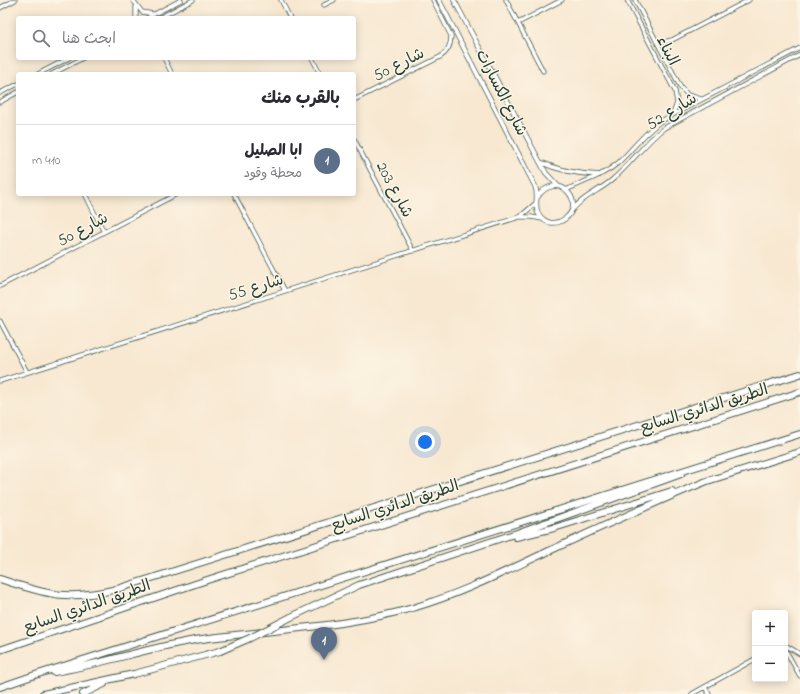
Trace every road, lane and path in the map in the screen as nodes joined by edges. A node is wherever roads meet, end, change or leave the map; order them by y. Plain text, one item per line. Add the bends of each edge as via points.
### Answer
1 (15, 0) edge
2 (133, 0) edge
3 (181, 0) edge
4 (193, 0) edge
5 (281, 0) edge
6 (334, 0) edge
7 (433, 0) edge
8 (439, 0) edge
9 (454, 0) edge
10 (506, 0) edge
11 (562, 0) edge
12 (628, 0) edge
13 (635, 0) edge
14 (749, 0) edge
15 (136, 6) junction
16 (324, 6) dead end
17 (0, 8) edge
18 (154, 14) junction
19 (136, 16) edge
20 (150, 16) edge
21 (163, 16) edge
22 (289, 16) edge
23 (518, 23) junction
24 (656, 41) junction
25 (450, 46) joint
26 (800, 48) edge
27 (800, 55) edge
28 (65, 60) edge
29 (79, 60) edge
30 (165, 60) edge
31 (313, 60) edge
32 (543, 71) dead end
33 (42, 72) edge
34 (56, 72) edge
35 (171, 72) edge
36 (319, 72) edge
37 (16, 85) edge
38 (0, 93) edge
39 (16, 93) edge
40 (356, 99) edge
41 (702, 99) junction
42 (0, 102) edge
43 (673, 115) junction
44 (356, 143) edge
45 (540, 162) junction
46 (599, 175) junction
47 (558, 187) junction
48 (566, 190) junction
49 (86, 196) edge
50 (173, 196) edge
51 (235, 196) edge
52 (537, 200) junction
53 (573, 209) junction
54 (519, 217) junction
55 (543, 219) junction
56 (104, 232) junction
57 (413, 251) junction
58 (0, 286) edge
59 (285, 292) junction
60 (0, 321) edge
61 (27, 372) junction
62 (800, 374) edge
63 (0, 381) edge
64 (800, 392) edge
65 (800, 434) edge
66 (800, 452) edge
67 (712, 461) junction
68 (706, 481) junction
69 (480, 546) junction
70 (0, 579) edge
71 (787, 646) edge
72 (0, 650) edge
73 (788, 654) edge
74 (800, 654) edge
75 (752, 661) edge
76 (134, 674) junction
77 (35, 675) junction
78 (800, 676) edge
79 (0, 687) edge
80 (705, 687) junction
81 (43, 694) edge
82 (83, 694) edge
83 (692, 694) edge
84 (709, 694) edge

1 - 17 street
2 - 15 street
3 - 18 street
4 - 21 street
5 - 22 street
6 - 16 street
7 - 25 street, شارع الكسارات via 451,36
8 - 52 street, شارع الكسارات via 533,181
9 - 45 street, شارع الكسارات
10 - 23 street
11 - 23 street
12 - 43 street, البناء via 674,91 677,103
13 - 24 street, البناء
14 - 24 street via 672,40
15 - 18 street via 142,12
15 - 19 street
18 - 20 street
23 - 32 street
24 - 41 street, البناء via 684,92 692,98
25 - 40 street, شارع 50 via 440,57
26 - 41 street, شارع 52
27 - 53 street, شارع 52 via 664,128 647,142 612,180 582,199
28 - 33 street
29 - 34 street
30 - 35 street
31 - 36 street
37 - 38 street
39 - 42 street
41 - 43 street, شارع 52
43 - 46 street, شارع 52 via 651,128 619,162
44 - 57 street, شارع 203
45 - 46 street via 554,169
45 - 47 street, شارع الكسارات
46 - 48 street, شارع 52
47 - 48 street, شارع الكسارات
47 - 52 street via 544,190
48 - 53 street via 573,200
49 - 56 street
50 - 56 street, شارع 50
51 - 59 street
52 - 54 street, شارع 55
52 - 55 street, شارع الكسارات via 539,214
53 - 55 street via 570,216 561,222
54 - 55 street, شارع 55
54 - 57 street, شارع 55
56 - 58 street, شارع 50
57 - 59 street, شارع 55
59 - 61 street, شارع 55
60 - 61 street
61 - 63 street, شارع 55
62 - 70 highway via 117,589 73,596 42,593
64 - 72 highway, الطريق الدائري السابع via 204,580
65 - 67 highway
66 - 68 highway
67 - 69 highway via 662,483
67 - 77 highway
68 - 69 highway via 554,528
68 - 77 highway via 646,506 468,589 416,607 332,625 202,639
69 - 76 highway, bridge via 359,585 220,651
71 - 74 street
73 - 78 street
75 - 80 street
76 - 81 highway
76 - 82 highway via 95,687
77 - 79 highway
80 - 83 street
80 - 84 street

